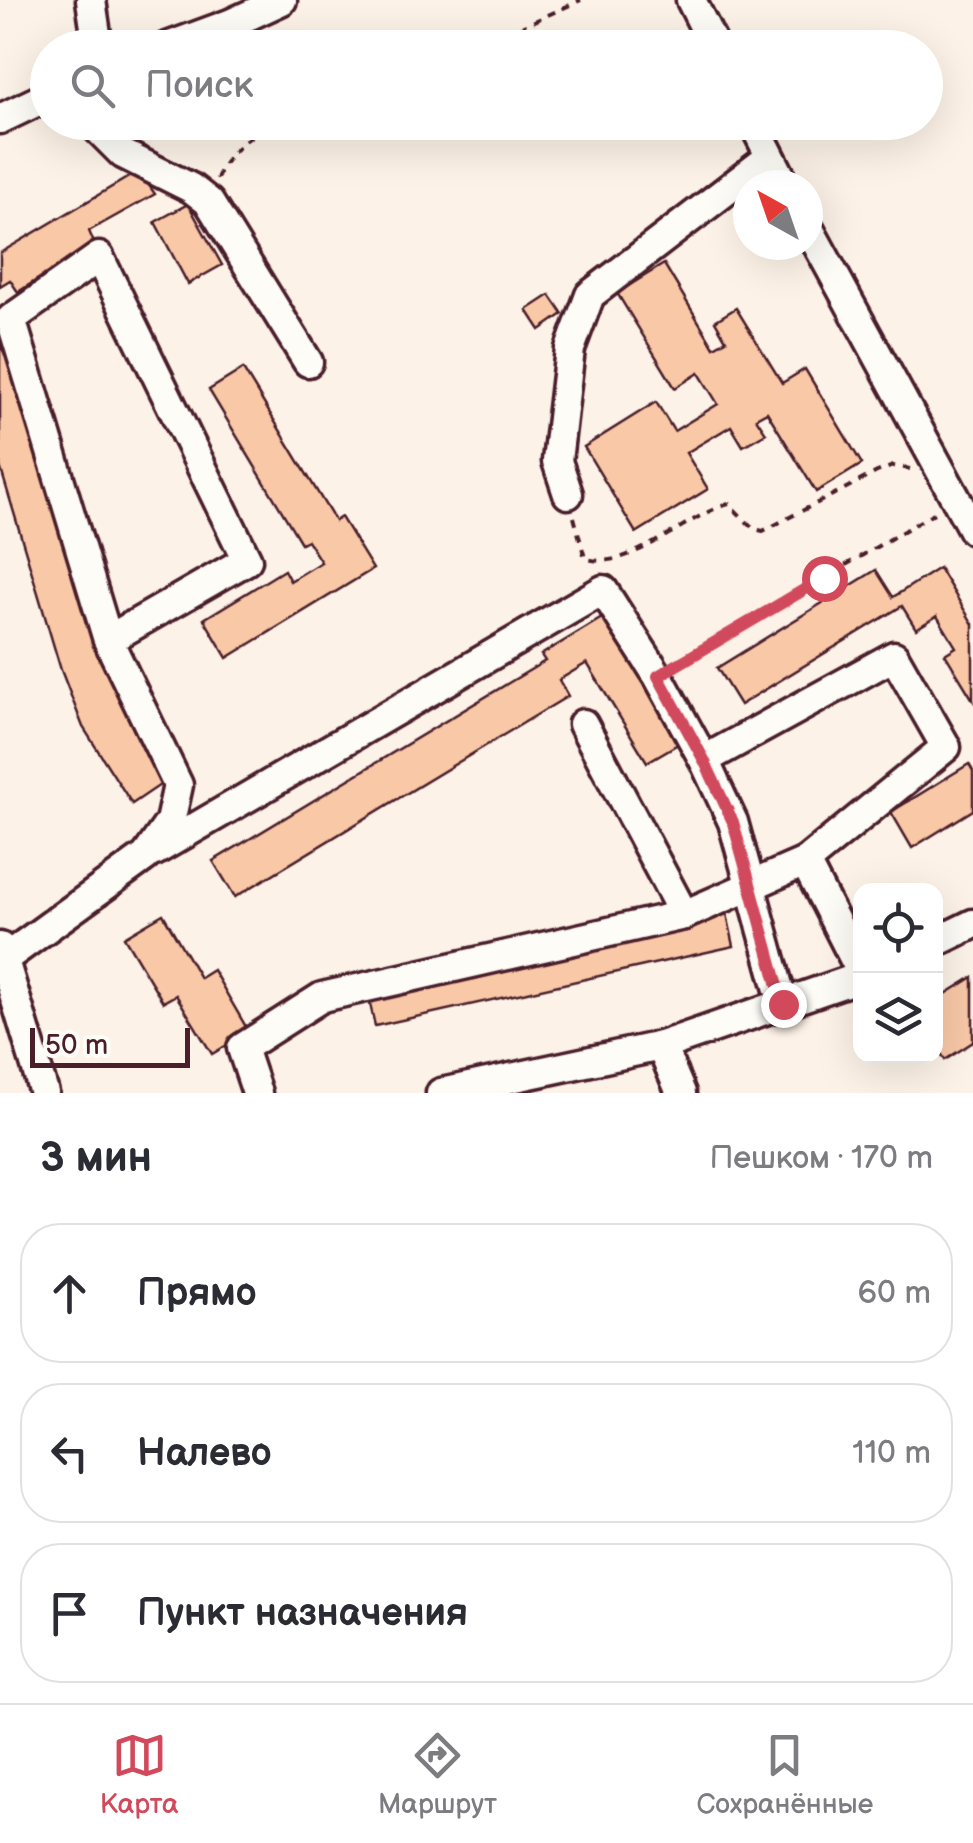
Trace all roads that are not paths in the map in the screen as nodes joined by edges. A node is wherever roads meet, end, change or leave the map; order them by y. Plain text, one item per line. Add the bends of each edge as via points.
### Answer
1 (90, 0) edge
2 (282, 0) edge
3 (691, 0) edge
4 (95, 30) edge
5 (214, 30) edge
6 (706, 30) edge
7 (30, 105) edge
8 (0, 119) edge
9 (109, 140) edge
10 (762, 140) edge
11 (770, 156) junction
12 (777, 170) edge
13 (823, 254) edge
14 (308, 362) dead end
15 (568, 494) road end
16 (973, 530) edge
17 (108, 640) junction
18 (583, 724) dead end
19 (704, 760) junction
20 (146, 856) junction
21 (805, 862) junction
22 (750, 887) junction
23 (684, 915) junction
24 (973, 924) edge
25 (943, 939) edge
26 (2, 953) edge
27 (853, 959) edge
28 (853, 976) edge
29 (783, 1004) junction
30 (661, 1046) junction
31 (44, 1093) edge
32 (256, 1093) edge
33 (442, 1093) edge
34 (681, 1093) edge

1 - 4 street
2 - 5 street
3 - 6 street
7 - 8 street
9 - 14 street via 209,202
10 - 11 street
11 - 12 street
11 - 15 street via 590,295 570,349 559,442 557,461
13 - 16 street
17 - 17 street via 246,560 99,257 12,319
17 - 20 street via 178,785 170,822
18 - 23 street
19 - 20 street via 603,590
19 - 21 street via 894,656 946,747
19 - 22 street via 733,822
20 - 26 street
21 - 22 street
21 - 27 street
22 - 23 street
22 - 29 street
23 - 32 street via 322,997 242,1048
24 - 25 street
26 - 31 street
28 - 29 street
29 - 30 street
30 - 33 street
30 - 34 street

